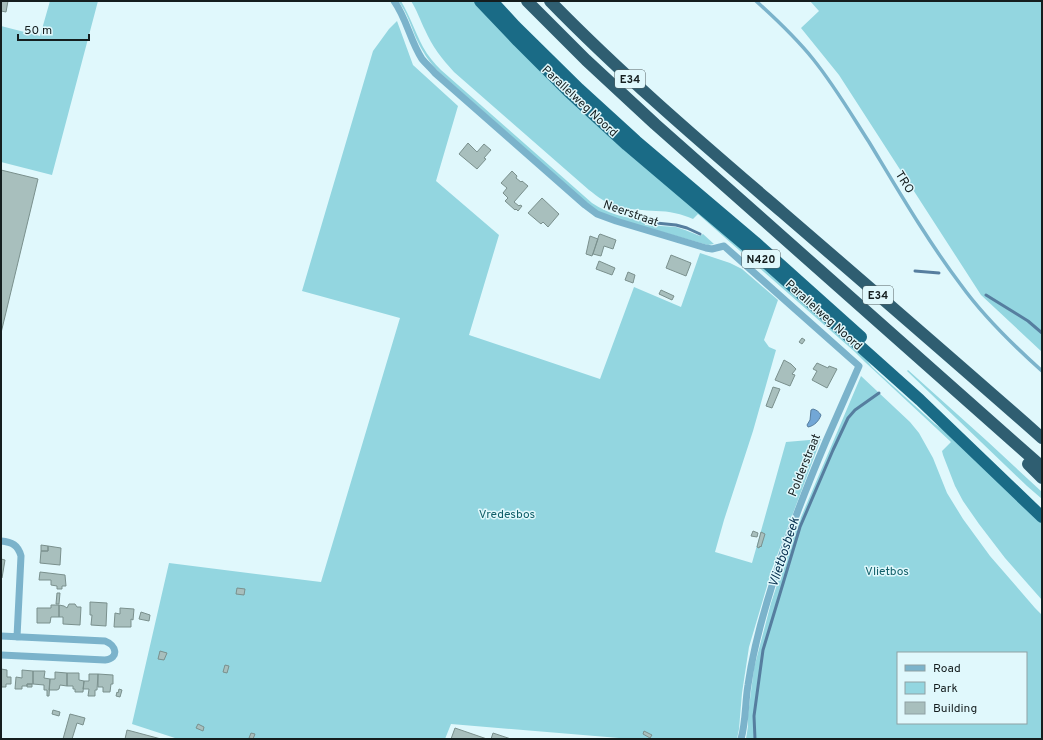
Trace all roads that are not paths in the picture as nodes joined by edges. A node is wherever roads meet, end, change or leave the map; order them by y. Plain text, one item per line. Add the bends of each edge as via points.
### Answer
1 (394, 1) edge
2 (480, 1) edge
3 (492, 1) edge
4 (527, 1) edge
5 (550, 1) edge
6 (756, 1) edge
7 (859, 366) joint
8 (1042, 371) edge
9 (988, 420) junction
10 (1042, 438) edge
11 (1042, 467) edge
12 (1042, 478) edge
13 (1042, 505) edge
14 (1042, 517) edge
15 (5, 541) edge
16 (1, 636) edge
17 (17, 637) junction
18 (1, 655) edge
19 (741, 739) edge

1 - 7 street, Neerstraat via 404,16 422,59 435,73 597,214 706,248 724,246
2 - 14 highway, Parallelweg Noord / N420 via 568,91 920,400
3 - 13 highway, Parallelweg Noord / N420 via 636,141 755,242 901,372
4 - 9 highway, E34 via 655,124
5 - 10 highway, E34 via 636,85
6 - 8 lane, TRO via 786,29 817,65 961,286 1013,344
7 - 19 street, Polderstraat via 802,500 766,603 748,685
9 - 11 highway, E34
9 - 12 highway
15 - 17 street via 15,545 21,556
16 - 17 street
17 - 18 street via 104,641 115,650 114,656 106,660

